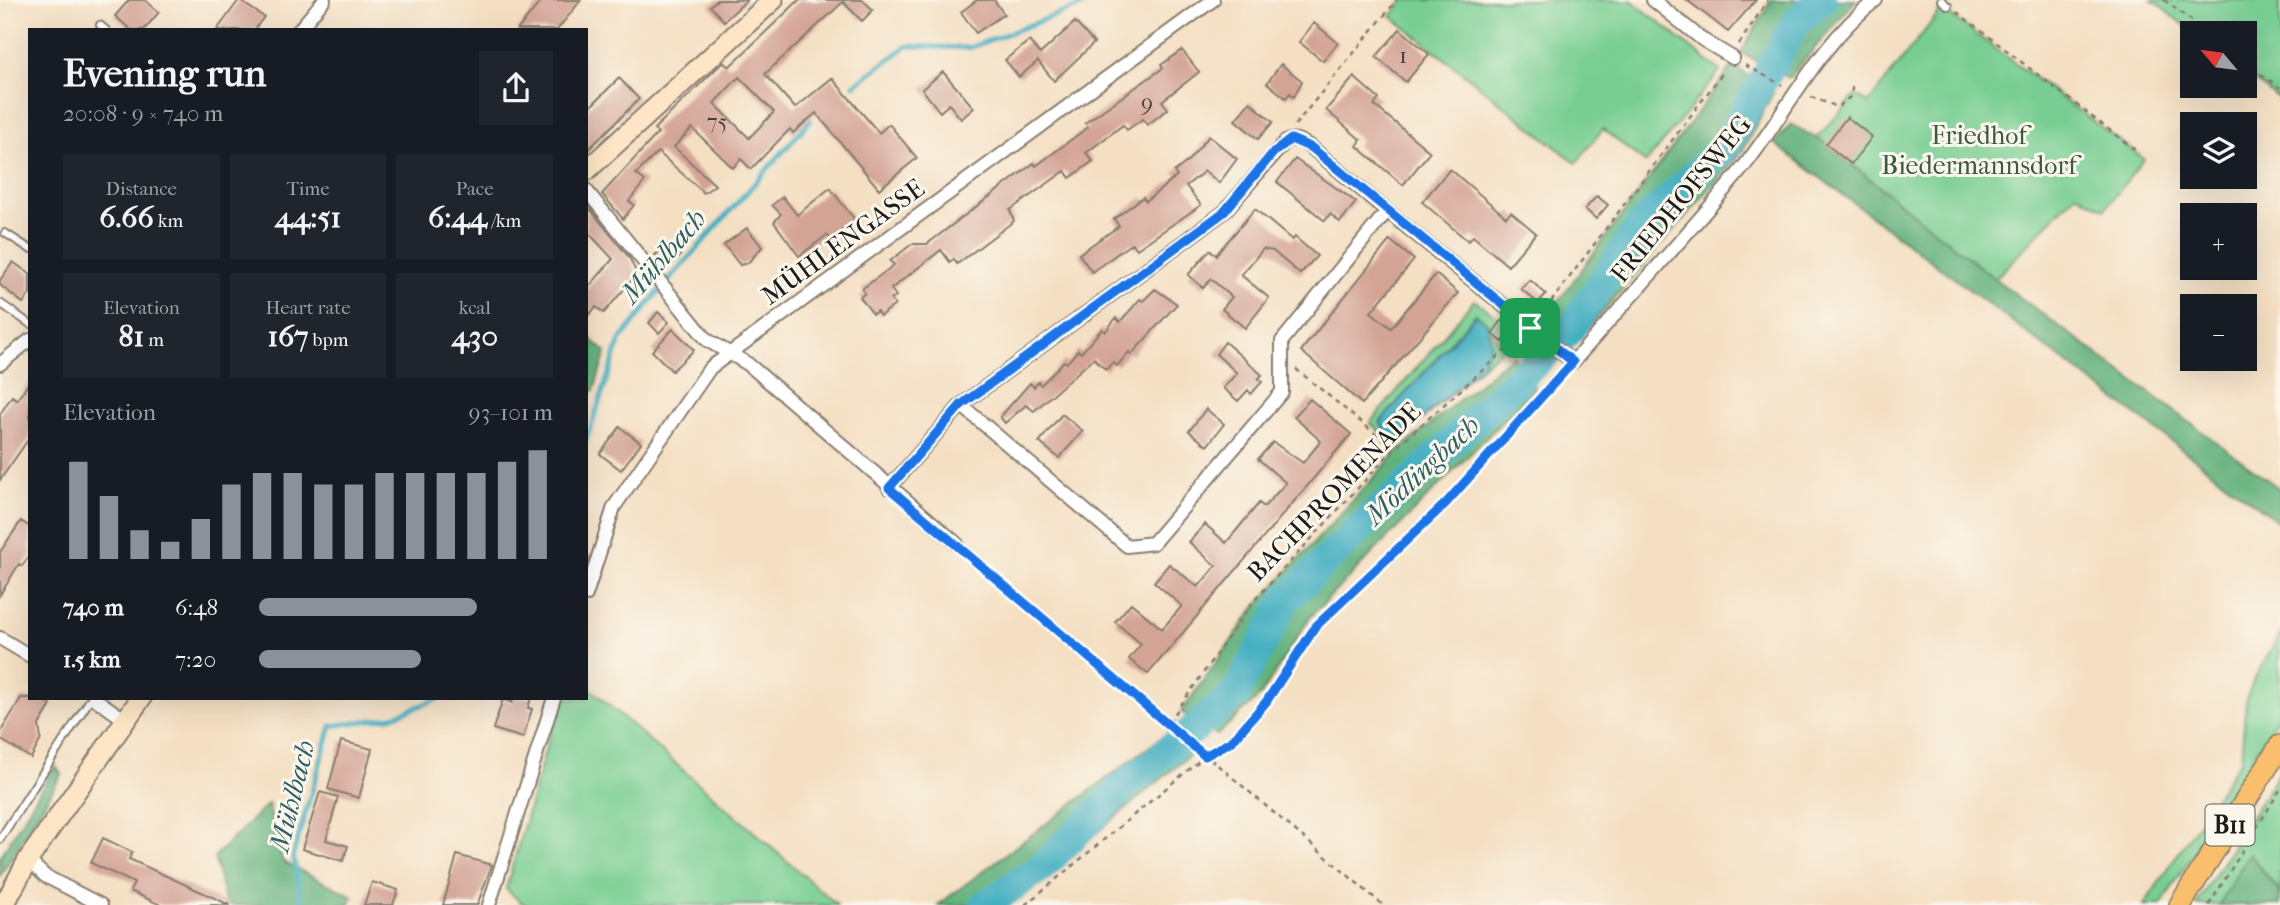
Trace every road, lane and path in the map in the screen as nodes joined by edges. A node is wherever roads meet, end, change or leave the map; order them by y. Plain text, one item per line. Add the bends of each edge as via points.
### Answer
1 (324, 0) edge
2 (774, 0) edge
3 (1213, 0) edge
4 (1396, 0) edge
5 (1653, 0) edge
6 (1768, 0) edge
7 (1876, 0) edge
8 (1941, 0) edge
9 (2164, 0) edge
10 (1948, 6) joint
11 (2192, 21) edge
12 (301, 28) edge
13 (1733, 58) junction
14 (1746, 65) dead end
15 (2258, 72) edge
16 (1782, 85) dead end
17 (1853, 85) dead end
18 (2280, 88) edge
19 (1794, 91) junction
20 (1291, 139) junction
21 (2139, 153) dead end
22 (588, 169) edge
23 (588, 192) edge
24 (1387, 211) junction
25 (5, 233) dead end
26 (28, 249) edge
27 (0, 303) edge
28 (28, 323) edge
29 (1535, 332) junction
30 (28, 342) edge
31 (731, 352) junction
32 (1282, 358) junction
33 (1573, 362) junction
34 (0, 364) edge
35 (961, 405) junction
36 (1394, 449) junction
37 (889, 488) junction
38 (957, 544) joint
39 (588, 589) edge
40 (0, 638) edge
41 (28, 655) edge
42 (91, 700) edge
43 (95, 700) edge
44 (139, 700) edge
45 (553, 700) edge
46 (124, 719) junction
47 (1169, 722) junction
48 (2280, 746) edge
49 (1205, 756) junction
50 (2280, 790) edge
51 (0, 839) edge
52 (28, 860) junction
53 (4, 905) edge
54 (101, 905) edge
55 (489, 905) edge
56 (1026, 905) edge
57 (1383, 905) edge
58 (2180, 905) edge
59 (2210, 905) edge

1 - 12 street
2 - 22 street
3 - 31 street, MÜHLENGASSE
4 - 20 path via 1297,120
5 - 13 street
6 - 13 path, BACHPROMENADE
7 - 19 street, FRIEDHOFSWEG via 1848,21
8 - 10 lane
9 - 11 path
10 - 21 path
13 - 29 path, BACHPROMENADE
14 - 16 path
15 - 18 path
17 - 19 path via 1850,97 1838,107
19 - 33 street, FRIEDHOFSWEG via 1743,168
20 - 24 street via 1312,148
20 - 35 street via 1273,153 1224,212
23 - 31 street via 707,340
24 - 29 street
24 - 32 street via 1282,341
25 - 26 lane
27 - 28 lane
29 - 33 street
29 - 36 path, BACHPROMENADE
30 - 34 street
31 - 37 street
31 - 39 street, MÜHLENGASSE via 710,368 614,507
32 - 35 street via 1282,392 1153,543 1127,546
32 - 36 path
33 - 49 path via 1446,503 1316,626 1266,702 1232,741
35 - 37 street
36 - 47 path, BACHPROMENADE via 1252,603
37 - 38 street
38 - 47 path
40 - 41 street
42 - 51 lane
43 - 46 street
44 - 46 street
45 - 55 street
46 - 52 street
47 - 49 path
48 - 58 main road, B11
49 - 56 path
49 - 57 path
50 - 59 path
52 - 53 street
52 - 54 street via 45,876

